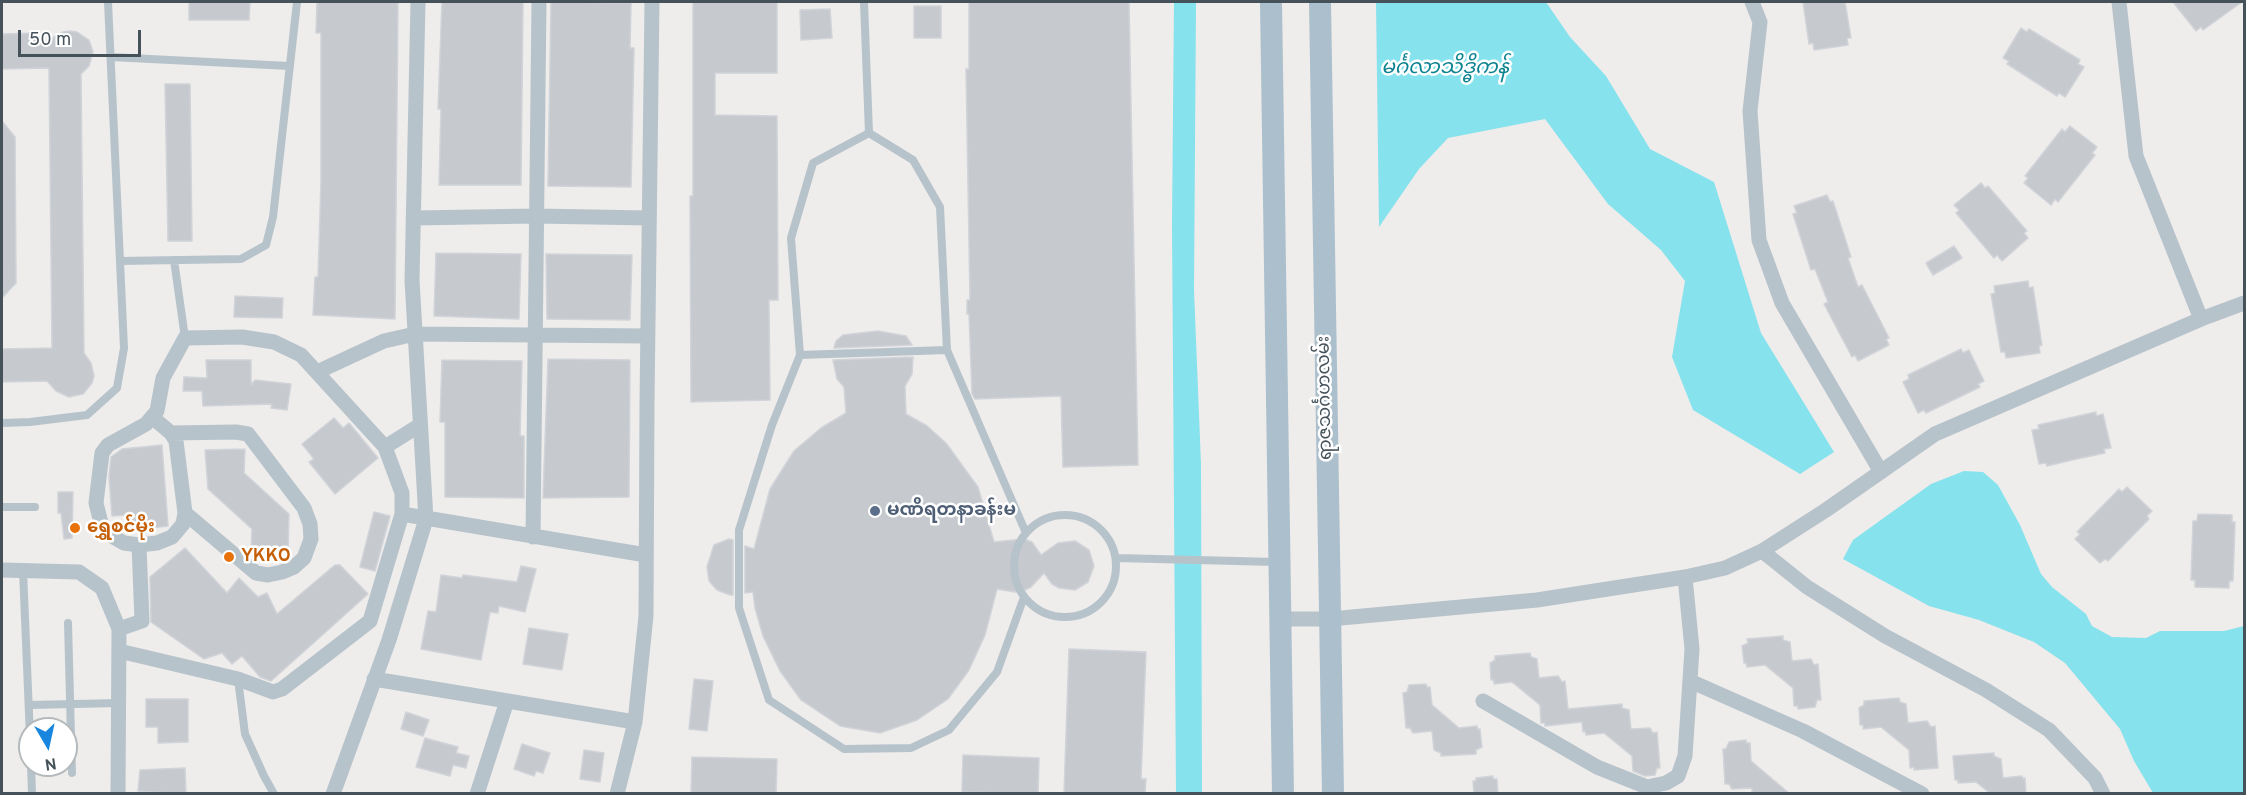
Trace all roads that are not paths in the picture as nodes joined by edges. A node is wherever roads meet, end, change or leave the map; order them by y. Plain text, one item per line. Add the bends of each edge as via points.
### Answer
1 (108, 2) edge
2 (297, 2) edge
3 (418, 2) edge
4 (539, 2) edge
5 (652, 2) edge
6 (864, 2) edge
7 (1271, 2) edge
8 (1320, 2) edge
9 (1752, 2) edge
10 (2119, 2) edge
11 (111, 57) junction
12 (289, 66) junction
13 (869, 133) junction
14 (536, 216) junction
15 (413, 218) junction
16 (649, 218) junction
17 (174, 260) junction
18 (120, 261) junction
19 (2244, 303) edge
20 (2201, 319) junction
21 (415, 334) junction
22 (536, 336) junction
23 (647, 336) junction
24 (185, 338) junction
25 (947, 350) junction
26 (800, 355) junction
27 (317, 372) junction
28 (152, 417) junction
29 (2, 423) edge
30 (420, 425) junction
31 (171, 433) junction
32 (385, 447) junction
33 (1881, 472) junction
34 (2, 507) edge
35 (35, 507) dead end
36 (185, 513) junction
37 (402, 514) junction
38 (426, 519) junction
39 (1026, 533) junction
40 (533, 537) junction
41 (140, 545) junction
42 (1762, 551) junction
43 (646, 555) junction
44 (1116, 558) junction
45 (1280, 562) junction
46 (2, 570) edge
47 (23, 571) junction
48 (1685, 577) junction
49 (1024, 597) junction
50 (1281, 619) junction
51 (1329, 619) junction
52 (370, 621) junction
53 (68, 623) dead end
54 (393, 625) junction
55 (119, 629) junction
56 (119, 651) junction
57 (238, 679) junction
58 (374, 679) junction
59 (1690, 681) junction
60 (507, 701) junction
61 (1483, 701) dead end
62 (119, 703) junction
63 (72, 704) junction
64 (29, 705) junction
65 (29, 717) edge
66 (72, 717) edge
67 (635, 722) junction
68 (31, 777) edge
69 (273, 793) edge
70 (32, 794) edge
71 (118, 794) edge
72 (333, 794) edge
73 (477, 794) edge
74 (617, 794) edge
75 (1283, 794) edge
76 (1333, 794) edge
77 (1922, 794) edge
78 (2103, 794) edge

1 - 11 lane
2 - 12 lane
3 - 15 street
4 - 14 street
5 - 16 street
6 - 13 lane
7 - 45 main road
8 - 51 main road, ရာဇသင်္ဂဟလမ်း
9 - 33 street via 1760,22 1750,111 1759,240 1782,303
10 - 20 street via 2136,156
11 - 12 lane
11 - 18 lane
12 - 17 lane via 273,217 266,245 241,260
13 - 25 lane via 913,160 940,207
13 - 26 lane via 813,163 791,238
14 - 15 street
14 - 16 street
14 - 22 street
15 - 21 street
16 - 23 street
17 - 18 lane
17 - 24 lane
18 - 29 lane via 124,348 117,388 87,415
19 - 20 street
20 - 33 street via 1935,434
21 - 22 street
21 - 27 street via 384,341
21 - 30 street
22 - 23 street
22 - 40 street
23 - 43 street
24 - 27 street via 242,337 274,342 301,355
24 - 28 street via 163,378 157,411
25 - 26 lane
25 - 39 lane
26 - 49 lane via 772,425 739,531 739,608 769,700 844,749 911,748 949,730 997,672
27 - 32 street
28 - 31 street
28 - 41 street via 102,453 96,503 101,523 110,535 124,543
30 - 32 street
30 - 38 street
31 - 36 street via 176,441
31 - 36 street via 248,434 304,508 311,539 304,558 294,567 268,575 256,573
32 - 37 street via 402,493
33 - 42 street
34 - 35 lane
36 - 41 street via 183,524 172,537
37 - 38 street
37 - 52 street
38 - 40 street
38 - 54 street
39 - 44 lane via 1044,520 1077,517 1098,527
39 - 49 lane via 1013,564
40 - 43 street
41 - 55 street via 142,621
42 - 48 street via 1725,567
42 - 78 street via 1807,587 1885,636 1986,690 2049,730 2095,778
43 - 67 street via 646,616
44 - 45 lane
44 - 49 lane via 1110,590 1085,613 1052,615
45 - 50 main road
46 - 47 street
47 - 55 street via 79,572 102,588
47 - 64 lane
48 - 51 street via 1538,600
48 - 59 street via 1692,650
50 - 51 street
50 - 75 main road
51 - 76 main road, ရာဇသင်္ဂဟလမ်း
52 - 54 street
52 - 57 street via 282,689 273,692
53 - 63 lane
54 - 58 street
55 - 56 street
56 - 57 street
56 - 62 street
57 - 69 lane via 245,734
58 - 60 street
58 - 72 street
59 - 61 street via 1685,756 1678,776 1647,787 1597,767
59 - 77 street via 1803,731
60 - 67 street
60 - 73 street
62 - 63 lane
62 - 71 street
63 - 64 lane
63 - 66 lane
64 - 65 lane
67 - 74 street
68 - 70 lane

